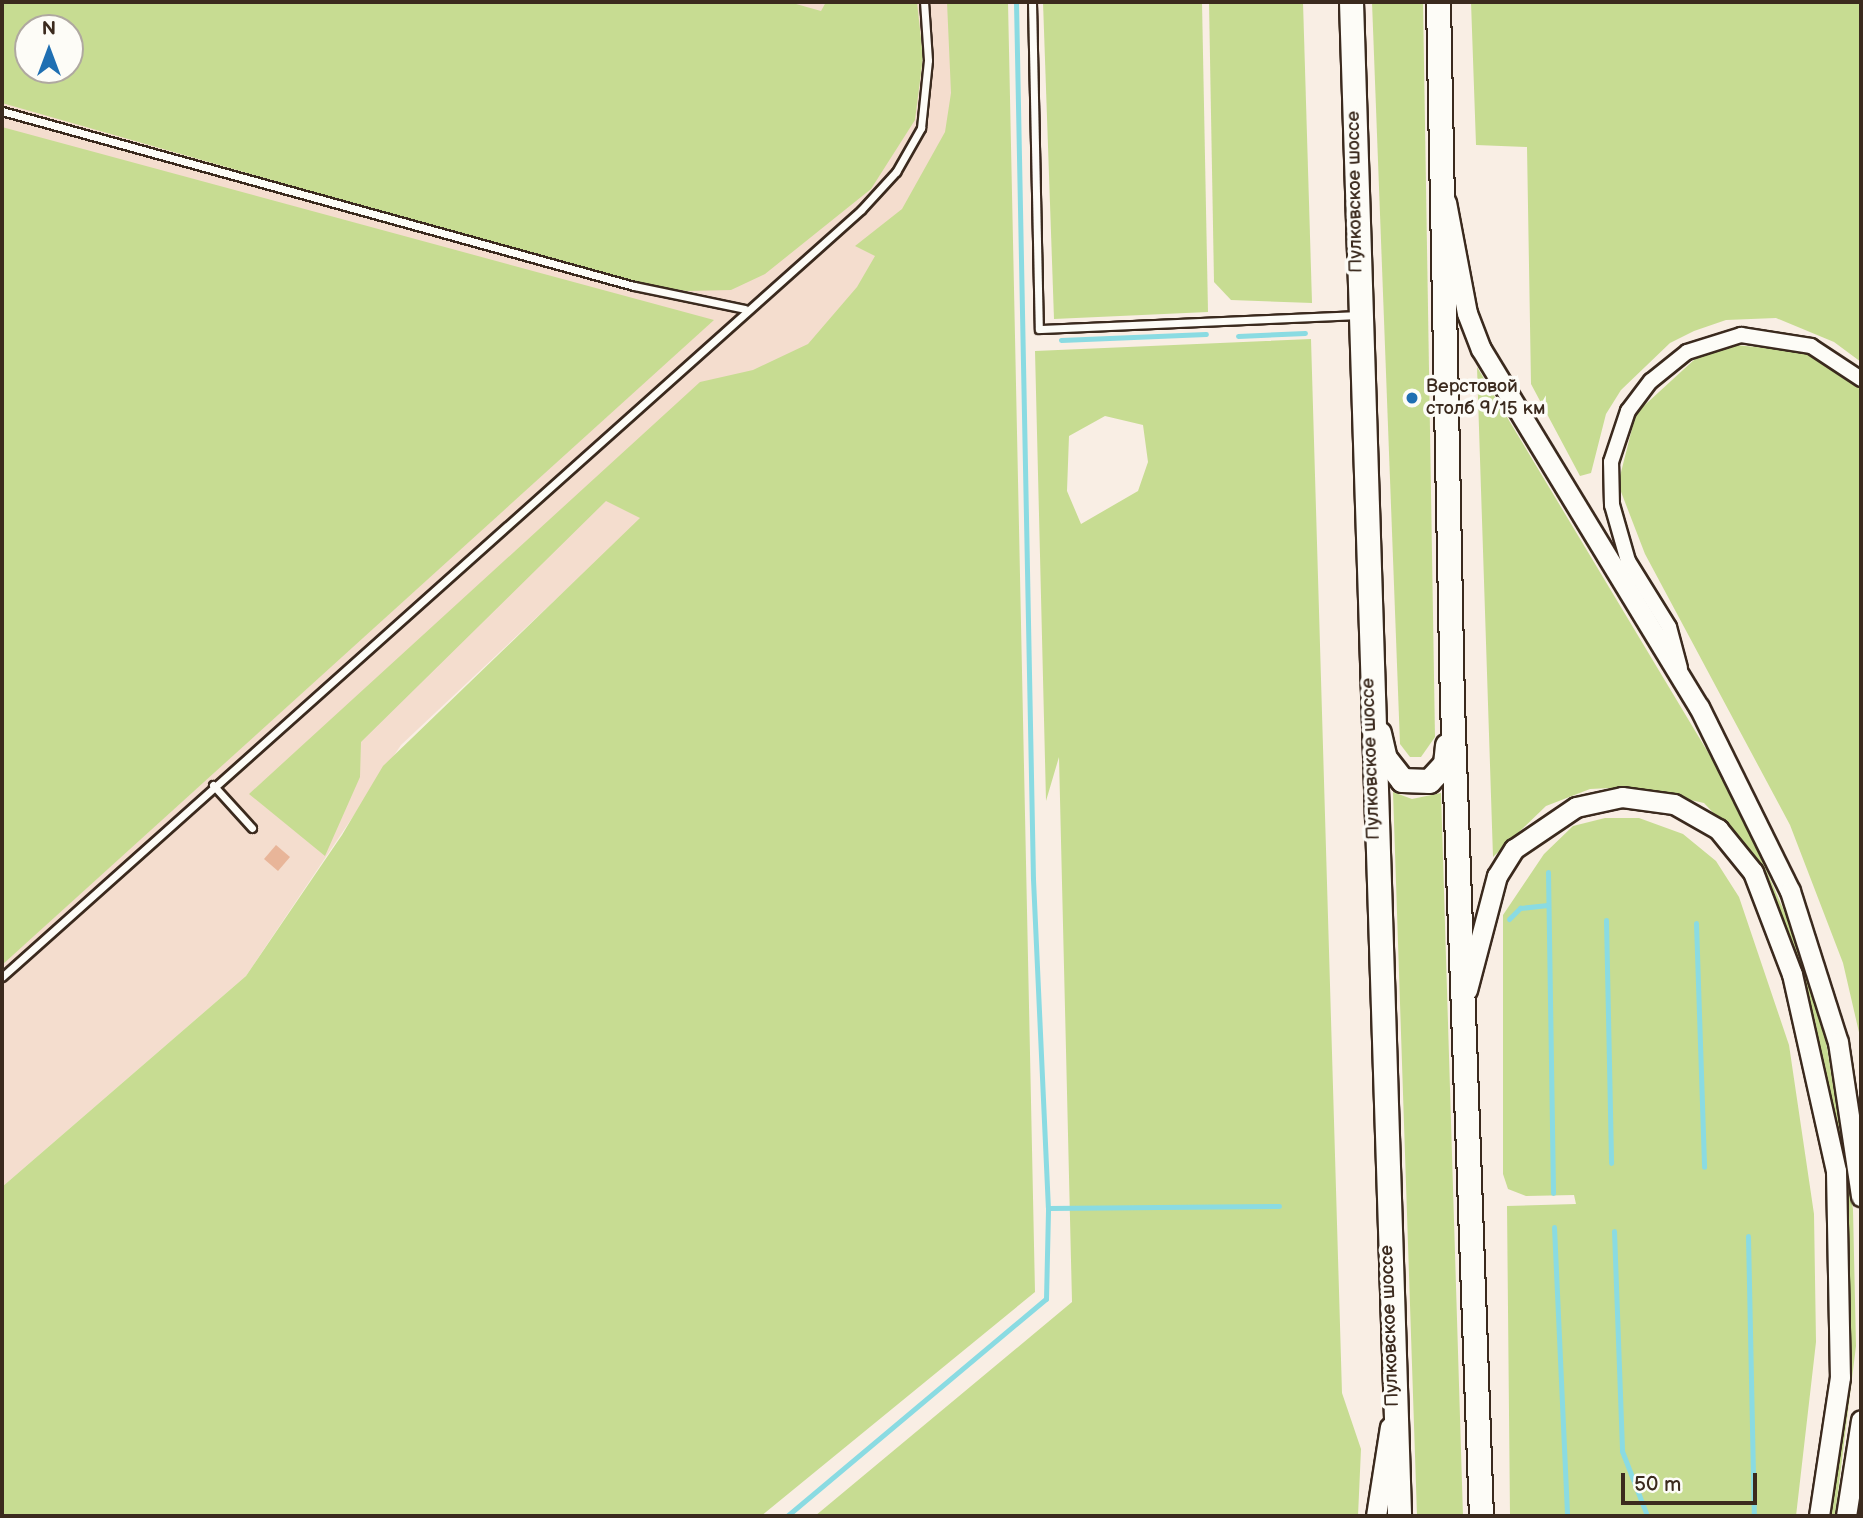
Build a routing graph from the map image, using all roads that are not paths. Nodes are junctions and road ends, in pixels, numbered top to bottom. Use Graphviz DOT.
graph roads {
  1 [pos="924,2"];
  2 [pos="1032,2"];
  3 [pos="1351,2"];
  4 [pos="1437,2"];
  5 [pos="2,111"];
  6 [pos="1442,189"];
  7 [pos="745,309"];
  8 [pos="1357,315"];
  9 [pos="1861,379"];
  10 [pos="1684,683"];
  11 [pos="1368,693"];
  12 [pos="1452,704"];
  13 [pos="213,785"];
  14 [pos="252,828"];
  15 [pos="2,977"];
  16 [pos="1463,1007"];
  17 [pos="1861,1196"];
  18 [pos="1393,1406"];
  19 [pos="1861,1420"];
  20 [pos="1376,1516"];
  21 [pos="1399,1516"];
  22 [pos="1481,1516"];
  23 [pos="1819,1516"];
  24 [pos="1846,1516"];
  1 -- 7 [label="lane"];
  2 -- 8 [label="lane"];
  3 -- 8 [label="highway, Пулковское шоссе"];
  4 -- 6 [label="highway"];
  5 -- 7 [label="lane"];
  6 -- 10 [label="main road"];
  6 -- 12 [label="highway"];
  7 -- 13 [label="lane"];
  8 -- 11 [label="highway, Пулковское шоссе"];
  9 -- 10 [label="street"];
  10 -- 17 [label="main road"];
  11 -- 12 [label="highway"];
  11 -- 18 [label="highway, Пулковское шоссе"];
  12 -- 16 [label="highway"];
  13 -- 14 [label="lane"];
  13 -- 15 [label="lane"];
  16 -- 22 [label="highway"];
  16 -- 23 [label="main road"];
  18 -- 20 [label="main road"];
  18 -- 21 [label="highway, Пулковское шоссе"];
  19 -- 24 [label="main road"];
}
